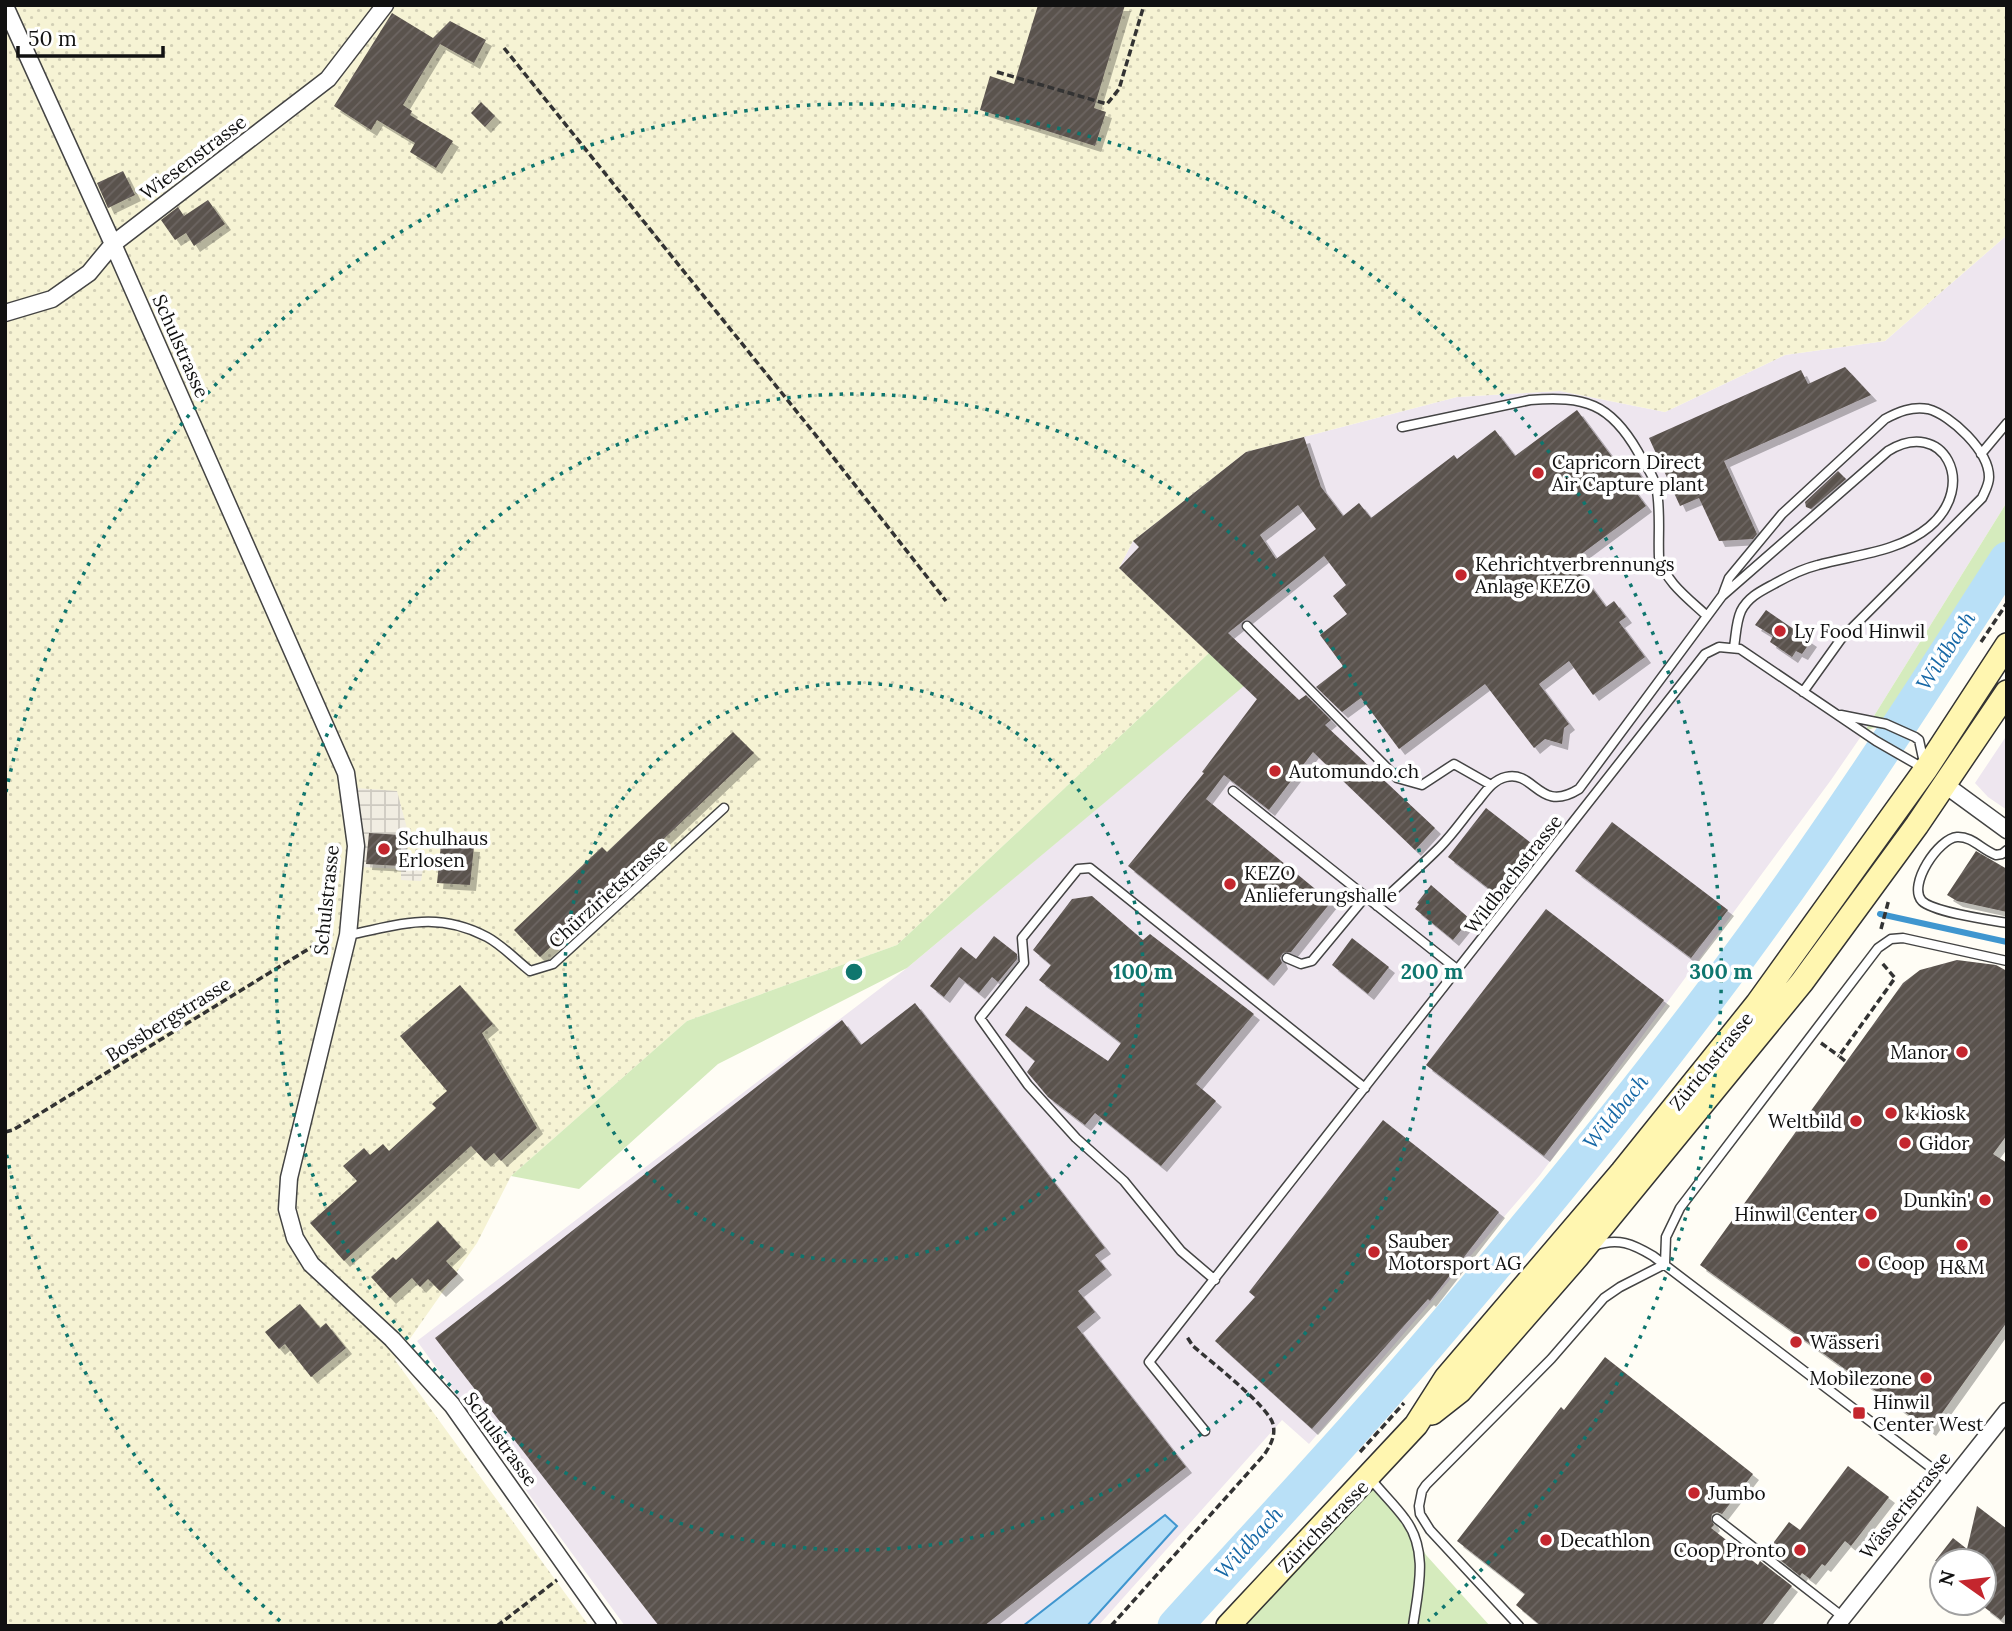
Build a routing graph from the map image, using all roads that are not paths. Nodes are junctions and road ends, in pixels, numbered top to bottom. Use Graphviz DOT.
graph roads {
  1 [pos="385,5"];
  2 [pos="5,6"];
  3 [pos="113,244"];
  4 [pos="5,313"];
  5 [pos="2007,423"];
  6 [pos="1402,427"];
  7 [pos="1981,454"];
  8 [pos="1722,596"];
  9 [pos="1707,617"];
  10 [pos="1247,626"];
  11 [pos="2007,645"];
  12 [pos="1734,647"];
  13 [pos="1803,692"];
  14 [pos="2007,692"];
  15 [pos="1836,714"];
  16 [pos="1926,769"];
  17 [pos="1944,784"];
  18 [pos="1491,785"];
  19 [pos="1233,791"];
  20 [pos="724,808"];
  21 [pos="2007,830"];
  22 [pos="2007,850"];
  23 [pos="1366,897"];
  24 [pos="1377,906"];
  25 [pos="2007,923"];
  26 [pos="348,935"];
  27 [pos="1287,958"];
  28 [pos="2007,961"];
  29 [pos="1458,970"];
  30 [pos="1365,1088"];
  31 [pos="1577,1257"];
  32 [pos="1665,1264"];
  33 [pos="1215,1280"];
  34 [pos="2007,1411"];
  35 [pos="1416,1425"];
  36 [pos="1205,1431"];
  37 [pos="1369,1478"];
  38 [pos="1950,1482"];
  39 [pos="1717,1520"];
  40 [pos="1839,1621"];
  41 [pos="608,1626"];
  42 [pos="1228,1626"];
  43 [pos="1413,1626"];
  44 [pos="1519,1626"];
  1 -- 3 [label="street, Wiesenstrasse"];
  2 -- 3 [label="street, Schulstrasse"];
  3 -- 4 [label="street, Wiesenstrasse"];
  3 -- 26 [label="street, Schulstrasse"];
  5 -- 7 [label="lane"];
  6 -- 9 [label="lane"];
  7 -- 8 [label="lane"];
  7 -- 13 [label="lane"];
  8 -- 9 [label="lane"];
  8 -- 12 [label="lane"];
  9 -- 18 [label="lane"];
  10 -- 18 [label="lane"];
  11 -- 16 [label="main road, Zürichstrasse"];
  12 -- 13 [label="lane"];
  12 -- 29 [label="lane, Wildbachstrasse"];
  13 -- 15 [label="lane"];
  14 -- 17 [label="main road, Zürichstrasse"];
  15 -- 16 [label="lane"];
  15 -- 16 [label="lane"];
  16 -- 17 [label="main road"];
  16 -- 35 [label="main road, Zürichstrasse"];
  17 -- 21 [label="street"];
  17 -- 31 [label="main road, Zürichstrasse"];
  18 -- 24 [label="lane"];
  19 -- 23 [label="lane"];
  20 -- 26 [label="lane, Chürzirietstrasse"];
  22 -- 25 [label="lane"];
  23 -- 24 [label="lane"];
  23 -- 27 [label="lane"];
  24 -- 29 [label="lane"];
  26 -- 41 [label="street, Schulstrasse"];
  28 -- 32 [label="lane"];
  29 -- 30 [label="lane, Wildbachstrasse"];
  30 -- 33 [label="lane, Wildbachstrasse"];
  30 -- 33 [label="lane"];
  31 -- 32 [label="lane"];
  31 -- 35 [label="main road, Zürichstrasse"];
  32 -- 38 [label="lane"];
  32 -- 44 [label="lane"];
  33 -- 36 [label="lane, Wildbachstrasse"];
  34 -- 38 [label="street, Wässeristrasse"];
  35 -- 37 [label="main road, Zürichstrasse"];
  37 -- 42 [label="main road, Zürichstrasse"];
  37 -- 43 [label="lane"];
  38 -- 40 [label="street, Wässeristrasse"];
  39 -- 40 [label="lane"];
}
